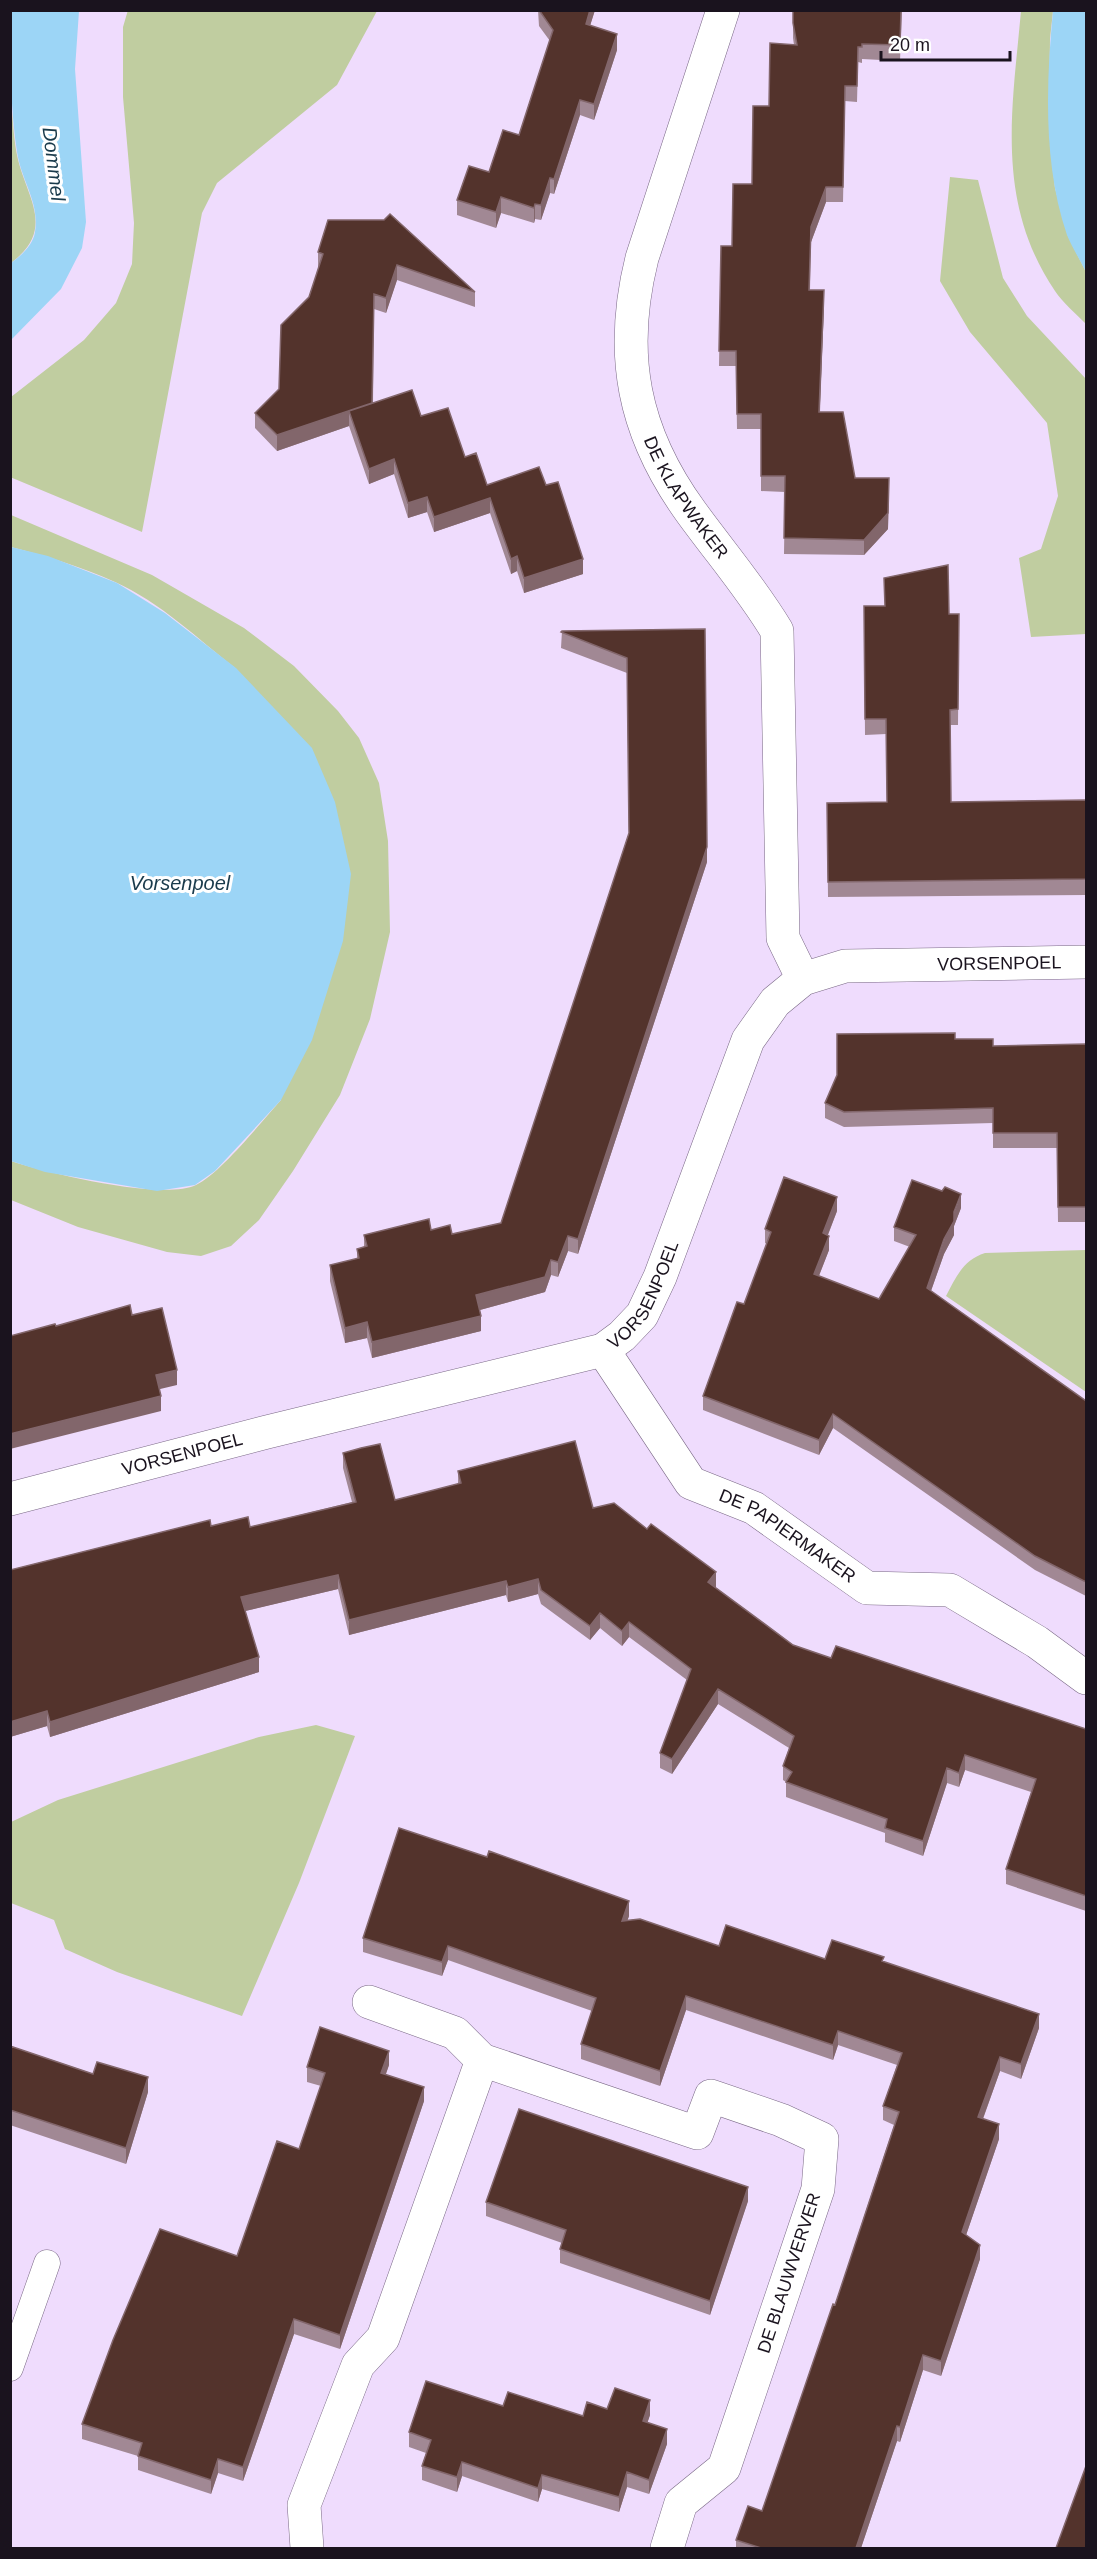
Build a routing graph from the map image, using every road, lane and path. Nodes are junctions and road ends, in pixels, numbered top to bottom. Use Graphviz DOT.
graph roads {
  1 [pos="723,10"];
  2 [pos="1086,962"];
  3 [pos="803,979"];
  4 [pos="603,1350"];
  5 [pos="10,1498"];
  6 [pos="1086,1678"];
  7 [pos="369,2002"];
  8 [pos="482,2060"];
  9 [pos="47,2264"];
  10 [pos="10,2368"];
  11 [pos="307,2548"];
  12 [pos="667,2548"];
  1 -- 3 [label="street, DE KLAPWAKER"];
  2 -- 3 [label="street, VORSENPOEL"];
  3 -- 4 [label="street, VORSENPOEL"];
  4 -- 5 [label="street, VORSENPOEL"];
  4 -- 6 [label="street, DE PAPIERMAKER"];
  7 -- 8 [label="street, DE BLAUWVERVER"];
  8 -- 11 [label="street"];
  8 -- 12 [label="street, DE BLAUWVERVER"];
  9 -- 10 [label="lane"];
}
